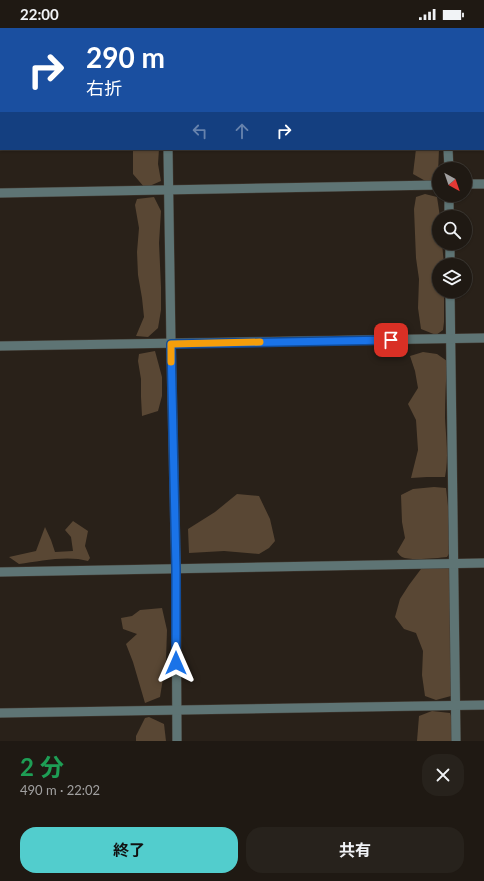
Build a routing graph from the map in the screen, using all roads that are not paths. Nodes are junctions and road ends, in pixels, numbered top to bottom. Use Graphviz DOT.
graph roads {
  1 [pos="168,150"];
  2 [pos="448,150"];
  3 [pos="448,162"];
  4 [pos="472,184"];
  5 [pos="484,184"];
  6 [pos="432,185"];
  7 [pos="169,189"];
  8 [pos="0,193"];
  9 [pos="450,298"];
  10 [pos="484,338"];
  11 [pos="451,339"];
  12 [pos="171,344"];
  13 [pos="0,346"];
  14 [pos="484,563"];
  15 [pos="454,564"];
  16 [pos="176,569"];
  17 [pos="0,572"];
  18 [pos="456,705"];
  19 [pos="484,705"];
  20 [pos="176,710"];
  21 [pos="0,713"];
  22 [pos="177,741"];
  23 [pos="456,741"];
  1 -- 7 [label="street"];
  2 -- 3 [label="street"];
  4 -- 5 [label="street"];
  6 -- 7 [label="street"];
  7 -- 8 [label="street"];
  7 -- 12 [label="street"];
  9 -- 11 [label="street"];
  10 -- 11 [label="street"];
  11 -- 12 [label="street"];
  11 -- 15 [label="street"];
  12 -- 13 [label="street"];
  12 -- 16 [label="street"];
  14 -- 15 [label="street"];
  15 -- 16 [label="street"];
  15 -- 18 [label="street"];
  16 -- 17 [label="street"];
  16 -- 20 [label="street"];
  18 -- 19 [label="street"];
  18 -- 20 [label="street"];
  18 -- 23 [label="street"];
  20 -- 21 [label="street"];
  20 -- 22 [label="street"];
}
